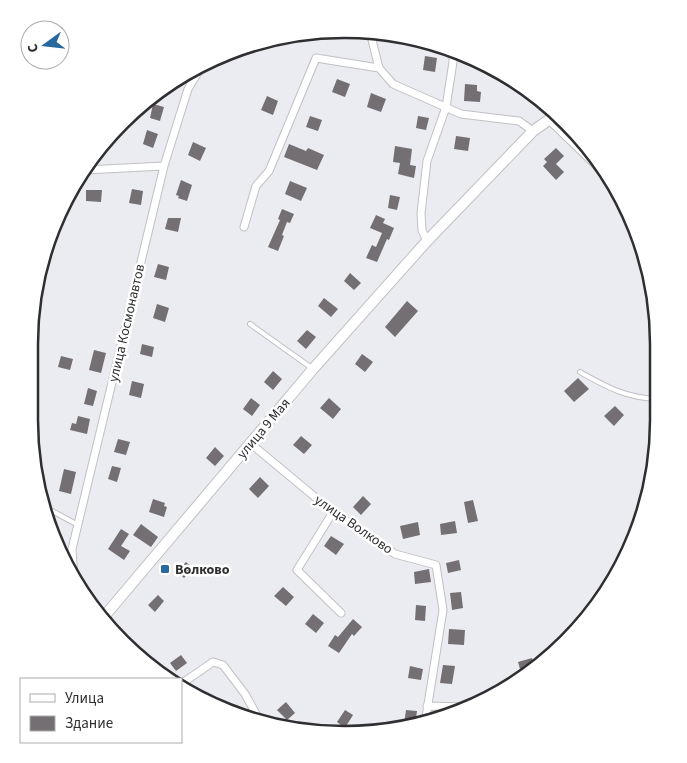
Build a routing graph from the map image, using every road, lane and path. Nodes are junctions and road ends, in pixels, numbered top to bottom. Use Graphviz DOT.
graph roads {
  1 [pos="372,39"];
  2 [pos="453,58"];
  3 [pos="379,68"];
  4 [pos="196,75"];
  5 [pos="446,107"];
  6 [pos="551,119"];
  7 [pos="534,131"];
  8 [pos="580,150"];
  9 [pos="164,166"];
  10 [pos="91,170"];
  11 [pos="244,227"];
  12 [pos="427,241"];
  13 [pos="250,324"];
  14 [pos="313,369"];
  15 [pos="580,372"];
  16 [pos="650,399"];
  17 [pos="250,444"];
  18 [pos="52,511"];
  19 [pos="334,512"];
  20 [pos="78,525"];
  21 [pos="73,562"];
  22 [pos="106,613"];
  23 [pos="341,613"];
  24 [pos="185,682"];
  25 [pos="427,706"];
  26 [pos="449,707"];
  27 [pos="255,712"];
  28 [pos="426,714"];
  1 -- 3 [label="street"];
  2 -- 5 [label="street"];
  3 -- 5 [label="street"];
  3 -- 11 [label="street"];
  4 -- 9 [label="street, улица Космонавтов"];
  5 -- 7 [label="street"];
  5 -- 12 [label="street"];
  6 -- 7 [label="main road, улица 9 Мая"];
  6 -- 8 [label="lane"];
  7 -- 12 [label="main road, улица 9 Мая"];
  9 -- 10 [label="street"];
  9 -- 20 [label="street, улица Космонавтов"];
  12 -- 14 [label="main road, улица 9 Мая"];
  13 -- 14 [label="lane"];
  14 -- 17 [label="main road, улица 9 Мая"];
  15 -- 16 [label="lane"];
  17 -- 19 [label="street, улица Волково"];
  17 -- 22 [label="main road, улица 9 Мая"];
  18 -- 20 [label="lane"];
  19 -- 23 [label="street"];
  19 -- 25 [label="street, улица Волково"];
  20 -- 21 [label="street, улица Космонавтов"];
  24 -- 27 [label="street"];
  25 -- 26 [label="street"];
  25 -- 28 [label="street, улица Волково"];
}
